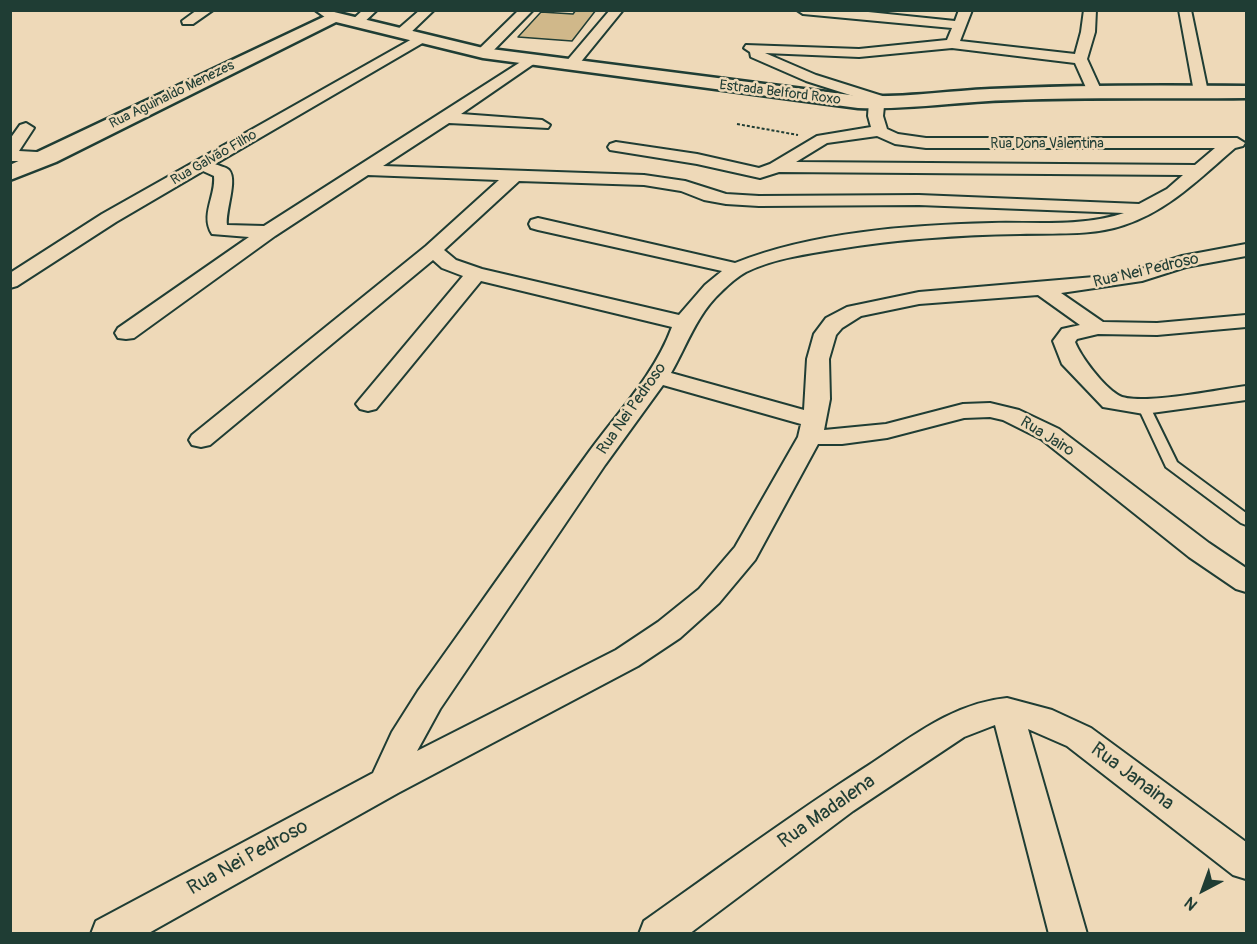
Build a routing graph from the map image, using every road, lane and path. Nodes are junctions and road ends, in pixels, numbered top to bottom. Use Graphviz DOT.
graph roads {
  1 [pos="207,10"];
  2 [pos="428,10"];
  3 [pos="527,10"];
  4 [pos="617,10"];
  5 [pos="803,10"];
  6 [pos="966,10"];
  7 [pos="1090,10"];
  8 [pos="1185,10"];
  9 [pos="327,14"];
  10 [pos="364,16"];
  11 [pos="188,21"];
  12 [pos="961,26"];
  13 [pos="402,33"];
  14 [pos="421,38"];
  15 [pos="952,44"];
  16 [pos="483,53"];
  17 [pos="1080,59"];
  18 [pos="530,60"];
  19 [pos="570,66"];
  20 [pos="1095,92"];
  21 [pos="1201,92"];
  22 [pos="1246,92"];
  23 [pos="883,103"];
  24 [pos="446,118"];
  25 [pos="737,124"];
  26 [pos="542,125"];
  27 [pos="26,128"];
  28 [pos="879,131"];
  29 [pos="823,140"];
  30 [pos="1239,143"];
  31 [pos="616,147"];
  32 [pos="10,154"];
  33 [pos="48,157"];
  34 [pos="203,165"];
  35 [pos="365,170"];
  36 [pos="768,170"];
  37 [pos="1201,170"];
  38 [pos="10,173"];
  39 [pos="514,176"];
  40 [pos="710,196"];
  41 [pos="1144,208"];
  42 [pos="538,224"];
  43 [pos="219,230"];
  44 [pos="268,232"];
  45 [pos="433,250"];
  46 [pos="1246,250"];
  47 [pos="219,267"];
  48 [pos="737,269"];
  49 [pos="476,274"];
  50 [pos="10,282"];
  51 [pos="1042,290"];
  52 [pos="1246,321"];
  53 [pos="684,323"];
  54 [pos="1098,328"];
  55 [pos="126,333"];
  56 [pos="658,376"];
  57 [pos="1246,393"];
  58 [pos="368,404"];
  59 [pos="1144,407"];
  60 [pos="812,428"];
  61 [pos="201,440"];
  62 [pos="1246,520"];
  63 [pos="1246,582"];
  64 [pos="1007,711"];
  65 [pos="386,783"];
  66 [pos="1246,863"];
  67 [pos="110,933"];
  68 [pos="658,933"];
  69 [pos="1068,933"];
  1 -- 11 [label="street"];
  2 -- 13 [label="street"];
  3 -- 16 [label="street"];
  4 -- 19 [label="street"];
  5 -- 12 [label="street"];
  6 -- 12 [label="street"];
  7 -- 17 [label="street"];
  8 -- 21 [label="street"];
  9 -- 10 [label="street, Estrada Belford Roxo"];
  9 -- 33 [label="street, Rua Aguinaldo Menezes"];
  10 -- 13 [label="street, Estrada Belford Roxo"];
  12 -- 15 [label="street"];
  13 -- 14 [label="street, Estrada Belford Roxo"];
  14 -- 16 [label="street, Estrada Belford Roxo"];
  14 -- 34 [label="street, Rua Galvão Filho"];
  15 -- 17 [label="street"];
  15 -- 23 [label="street"];
  16 -- 18 [label="street, Estrada Belford Roxo"];
  17 -- 20 [label="street"];
  18 -- 19 [label="street, Estrada Belford Roxo"];
  18 -- 24 [label="street"];
  19 -- 23 [label="street, Estrada Belford Roxo"];
  20 -- 21 [label="street, Estrada Belford Roxo"];
  20 -- 23 [label="street, Estrada Belford Roxo"];
  21 -- 22 [label="street, Estrada Belford Roxo"];
  23 -- 28 [label="street"];
  24 -- 26 [label="street"];
  24 -- 35 [label="street"];
  25 -- 29 [label="path"];
  27 -- 32 [label="street"];
  28 -- 29 [label="street"];
  28 -- 30 [label="street, Rua Dona Valentina"];
  29 -- 36 [label="street"];
  30 -- 37 [label="street, Rua Nei Pedroso"];
  31 -- 36 [label="street"];
  32 -- 33 [label="street"];
  33 -- 38 [label="street, Rua Aguinaldo Menezes"];
  34 -- 43 [label="street"];
  34 -- 50 [label="street, Rua Galvão Filho"];
  35 -- 39 [label="street"];
  35 -- 44 [label="street"];
  36 -- 37 [label="street"];
  36 -- 40 [label="street"];
  37 -- 41 [label="street, Rua Nei Pedroso"];
  39 -- 40 [label="street"];
  39 -- 45 [label="street"];
  40 -- 41 [label="street"];
  41 -- 48 [label="street, Rua Nei Pedroso"];
  42 -- 48 [label="street"];
  43 -- 44 [label="street"];
  43 -- 47 [label="street"];
  44 -- 47 [label="street"];
  45 -- 49 [label="street"];
  45 -- 61 [label="street"];
  46 -- 51 [label="street, Rua Nei Pedroso"];
  47 -- 55 [label="street"];
  48 -- 53 [label="street, Rua Nei Pedroso"];
  49 -- 53 [label="street"];
  49 -- 58 [label="street"];
  51 -- 54 [label="street"];
  51 -- 60 [label="street, Rua Nei Pedroso"];
  52 -- 54 [label="street"];
  53 -- 56 [label="street, Rua Nei Pedroso"];
  54 -- 59 [label="street"];
  56 -- 60 [label="street, Rua Jairo"];
  56 -- 65 [label="street, Rua Nei Pedroso"];
  57 -- 59 [label="street"];
  59 -- 62 [label="lane"];
  60 -- 63 [label="street, Rua Jairo"];
  60 -- 65 [label="street, Rua Nei Pedroso"];
  64 -- 66 [label="street, Rua Janaina"];
  64 -- 68 [label="street, Rua Madalena"];
  64 -- 69 [label="street"];
  65 -- 67 [label="street, Rua Nei Pedroso"];
}
